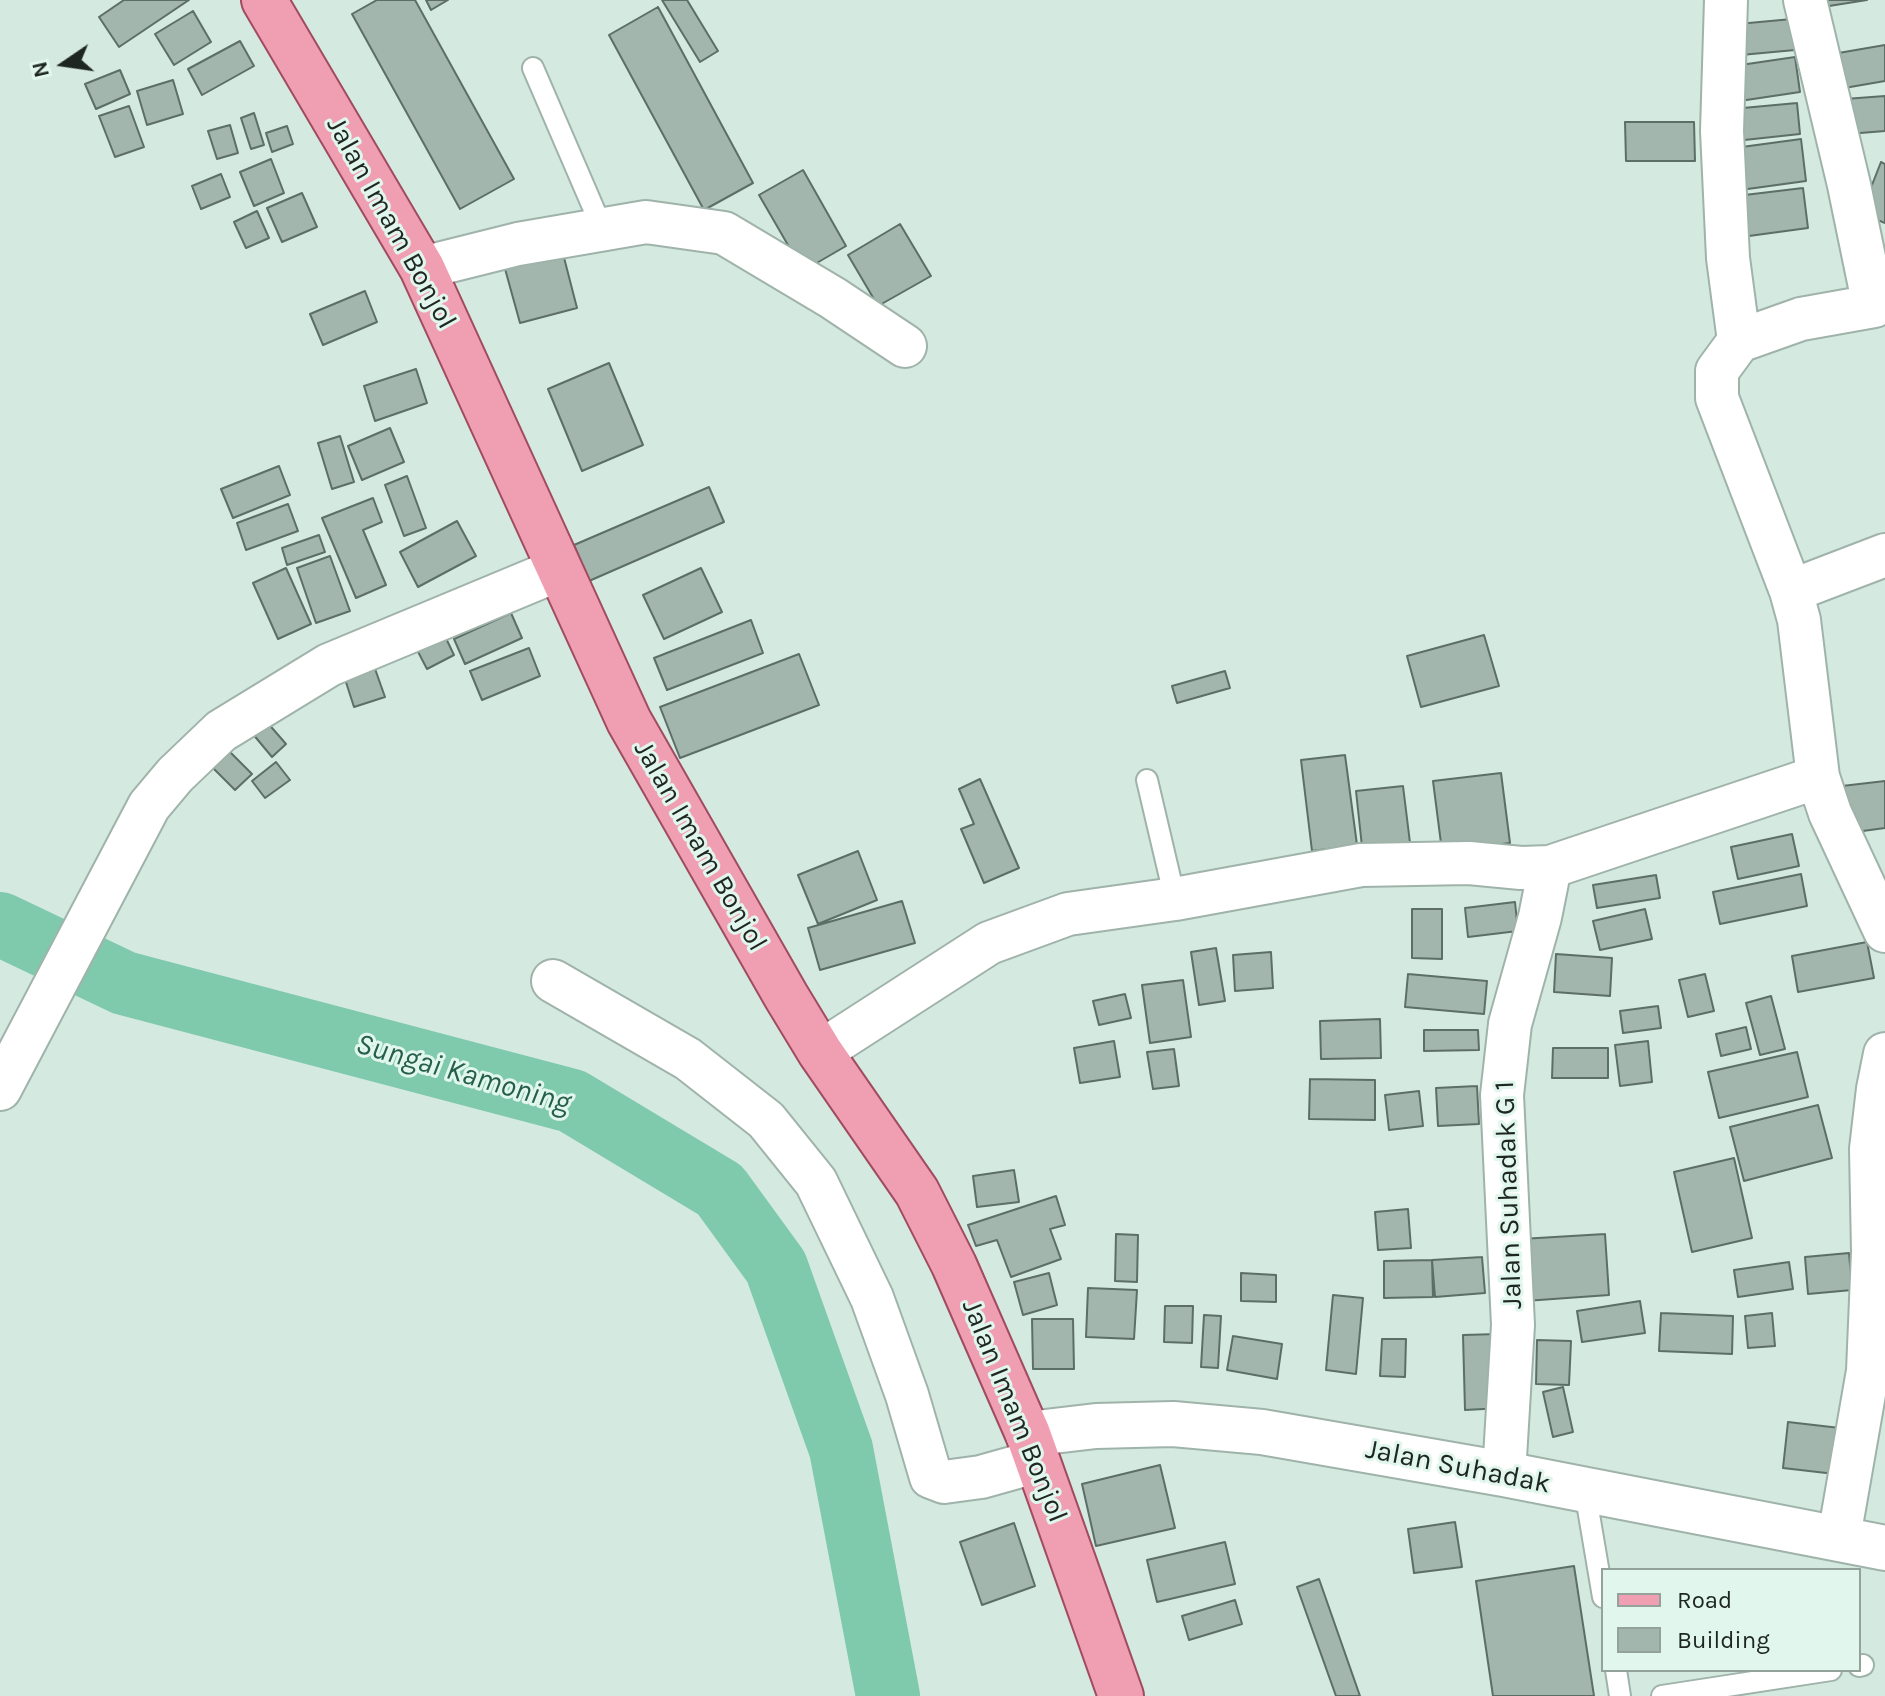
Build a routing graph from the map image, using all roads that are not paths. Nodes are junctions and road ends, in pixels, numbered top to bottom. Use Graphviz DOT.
graph roads {
  1 [pos="264,0"];
  2 [pos="1726,0"];
  3 [pos="1805,0"];
  4 [pos="533,68"];
  5 [pos="602,228"];
  6 [pos="422,268"];
  7 [pos="1879,302"];
  8 [pos="1739,341"];
  9 [pos="905,346"];
  10 [pos="1885,555"];
  11 [pos="560,569"];
  12 [pos="1791,591"];
  13 [pos="1818,777"];
  14 [pos="1147,780"];
  15 [pos="1550,867"];
  16 [pos="1175,899"];
  17 [pos="1885,931"];
  18 [pos="553,981"];
  19 [pos="820,1052"];
  20 [pos="1885,1054"];
  21 [pos="0,1089"];
  22 [pos="1033,1448"];
  23 [pos="1504,1474"];
  24 [pos="1585,1491"];
  25 [pos="1839,1537"];
  26 [pos="1885,1548"];
  27 [pos="1601,1585"];
  28 [pos="1616,1672"];
  29 [pos="1818,1672"];
  30 [pos="1121,1696"];
  31 [pos="1620,1696"];
  32 [pos="1662,1696"];
  1 -- 6 [label="main road, Jalan Imam Bonjol"];
  2 -- 8 [label="street"];
  3 -- 7 [label="street"];
  4 -- 5 [label="lane"];
  5 -- 6 [label="street"];
  5 -- 9 [label="street"];
  6 -- 11 [label="main road, Jalan Imam Bonjol"];
  7 -- 8 [label="street"];
  8 -- 12 [label="street"];
  10 -- 12 [label="street"];
  11 -- 19 [label="main road, Jalan Imam Bonjol"];
  11 -- 21 [label="street"];
  12 -- 13 [label="street"];
  13 -- 15 [label="street"];
  13 -- 17 [label="street"];
  14 -- 16 [label="lane"];
  15 -- 16 [label="street"];
  15 -- 23 [label="street, Jalan Suhadak G 1"];
  16 -- 19 [label="street"];
  18 -- 22 [label="street"];
  19 -- 22 [label="main road, Jalan Imam Bonjol"];
  20 -- 25 [label="street"];
  22 -- 23 [label="street, Jalan Suhadak"];
  22 -- 30 [label="main road, Jalan Imam Bonjol"];
  23 -- 24 [label="street, Jalan Suhadak"];
  24 -- 25 [label="street, Jalan Suhadak"];
  24 -- 27 [label="lane"];
  25 -- 26 [label="street, Jalan Suhadak"];
  28 -- 31 [label="lane"];
  29 -- 32 [label="lane"];
}
